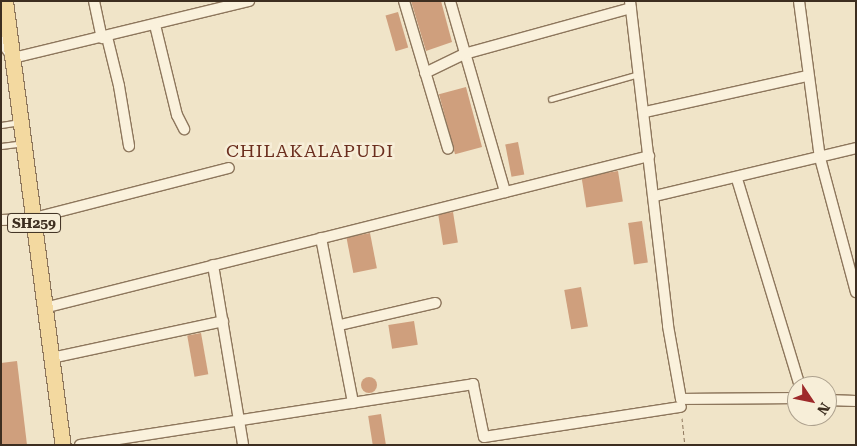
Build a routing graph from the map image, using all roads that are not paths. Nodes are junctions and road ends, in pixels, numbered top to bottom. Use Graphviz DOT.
graph roads {
  1 [pos="5,1"];
  2 [pos="94,1"];
  3 [pos="249,1"];
  4 [pos="404,1"];
  5 [pos="450,1"];
  6 [pos="799,1"];
  7 [pos="631,4"];
  8 [pos="155,25"];
  9 [pos="2,37"];
  10 [pos="105,38"];
  11 [pos="464,54"];
  12 [pos="13,58"];
  13 [pos="425,73"];
  14 [pos="639,74"];
  15 [pos="807,76"];
  16 [pos="551,99"];
  17 [pos="644,112"];
  18 [pos="8,124"];
  19 [pos="184,128"];
  20 [pos="17,144"];
  21 [pos="1,146"];
  22 [pos="129,146"];
  23 [pos="856,148"];
  24 [pos="448,149"];
  25 [pos="649,156"];
  26 [pos="820,158"];
  27 [pos="230,168"];
  28 [pos="738,179"];
  29 [pos="505,192"];
  30 [pos="655,196"];
  31 [pos="30,218"];
  32 [pos="1,220"];
  33 [pos="321,238"];
  34 [pos="213,265"];
  35 [pos="856,292"];
  36 [pos="435,304"];
  37 [pos="44,308"];
  38 [pos="223,320"];
  39 [pos="340,325"];
  40 [pos="51,358"];
  41 [pos="797,376"];
  42 [pos="787,398"];
  43 [pos="837,400"];
  44 [pos="856,401"];
  45 [pos="353,403"];
  46 [pos="681,407"];
  47 [pos="239,420"];
  48 [pos="142,440"];
  49 [pos="487,440"];
  50 [pos="55,445"];
  51 [pos="63,445"];
  52 [pos="80,445"];
  53 [pos="243,445"];
  1 -- 12 [label="main road, SH259"];
  2 -- 10 [label="street"];
  3 -- 8 [label="street"];
  4 -- 13 [label="street"];
  5 -- 11 [label="street"];
  6 -- 15 [label="street"];
  7 -- 11 [label="street"];
  7 -- 14 [label="street"];
  8 -- 10 [label="street"];
  8 -- 19 [label="street"];
  9 -- 12 [label="street"];
  9 -- 18 [label="main road, SH259"];
  10 -- 12 [label="street"];
  10 -- 22 [label="street"];
  11 -- 13 [label="street"];
  11 -- 29 [label="street"];
  12 -- 31 [label="main road, SH259"];
  13 -- 24 [label="street"];
  14 -- 16 [label="lane"];
  14 -- 17 [label="street"];
  15 -- 17 [label="street"];
  15 -- 26 [label="street"];
  17 -- 25 [label="street"];
  18 -- 20 [label="main road, SH259"];
  20 -- 21 [label="lane"];
  20 -- 31 [label="main road, SH259"];
  23 -- 26 [label="street"];
  25 -- 29 [label="street"];
  25 -- 30 [label="street"];
  26 -- 28 [label="street"];
  26 -- 35 [label="street"];
  27 -- 31 [label="street"];
  28 -- 30 [label="street"];
  28 -- 41 [label="street"];
  29 -- 33 [label="street"];
  30 -- 42 [label="street"];
  31 -- 32 [label="street"];
  31 -- 37 [label="main road, SH259"];
  31 -- 50 [label="main road, SH259"];
  33 -- 34 [label="street"];
  33 -- 39 [label="street"];
  34 -- 37 [label="street"];
  34 -- 38 [label="street"];
  36 -- 39 [label="street"];
  37 -- 40 [label="main road, SH259"];
  38 -- 40 [label="street"];
  38 -- 47 [label="street"];
  39 -- 45 [label="street"];
  40 -- 51 [label="main road, SH259"];
  43 -- 44 [label="street"];
  45 -- 47 [label="street"];
  45 -- 49 [label="street"];
  46 -- 49 [label="street"];
  47 -- 48 [label="street"];
  47 -- 53 [label="street"];
  48 -- 52 [label="street"];
}
